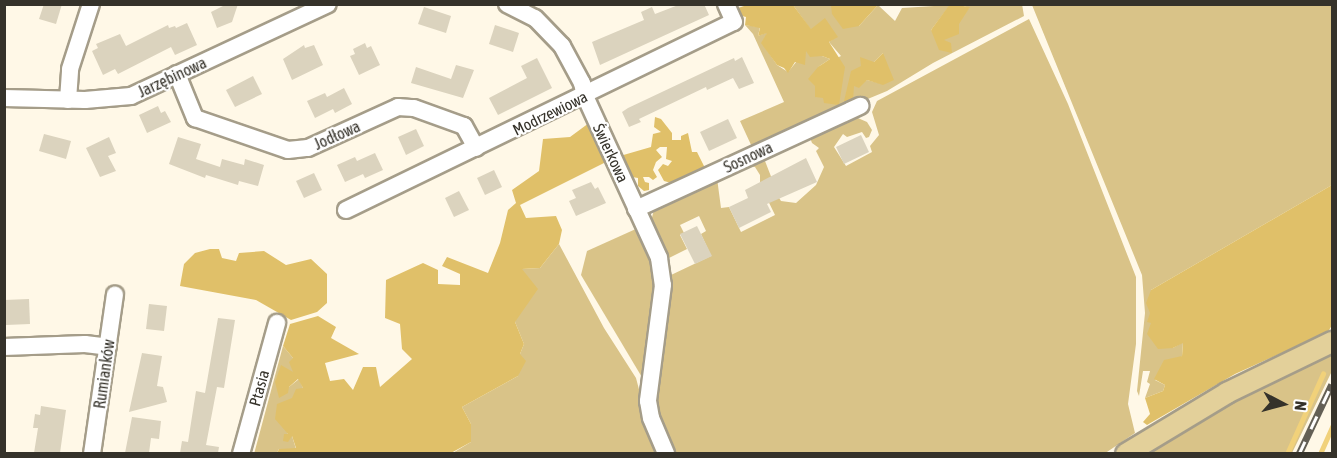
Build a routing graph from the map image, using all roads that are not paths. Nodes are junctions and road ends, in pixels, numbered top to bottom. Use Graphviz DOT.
graph roads {
  1 [pos="91,4"];
  2 [pos="328,4"];
  3 [pos="507,4"];
  4 [pos="726,4"];
  5 [pos="529,9"];
  6 [pos="177,74"];
  7 [pos="585,96"];
  8 [pos="4,98"];
  9 [pos="69,100"];
  10 [pos="860,106"];
  11 [pos="476,148"];
  12 [pos="636,209"];
  13 [pos="346,210"];
  14 [pos="115,295"];
  15 [pos="277,323"];
  16 [pos="1327,345"];
  17 [pos="4,347"];
  18 [pos="108,347"];
  19 [pos="92,453"];
  20 [pos="241,453"];
  21 [pos="666,453"];
  22 [pos="1126,453"];
  1 -- 9 [label="street"];
  2 -- 6 [label="street, Jarzębinowa"];
  3 -- 5 [label="street, Świerkowa"];
  4 -- 7 [label="street, Modrzewiowa"];
  5 -- 7 [label="street, Świerkowa"];
  6 -- 9 [label="street, Jarzębinowa"];
  6 -- 11 [label="street, Jodłowa"];
  7 -- 11 [label="street, Modrzewiowa"];
  7 -- 12 [label="street, Świerkowa"];
  8 -- 9 [label="street, Jarzębinowa"];
  10 -- 12 [label="street, Sosnowa"];
  11 -- 13 [label="street, Modrzewiowa"];
  12 -- 21 [label="street, Świerkowa"];
  14 -- 18 [label="street, Rumianków"];
  15 -- 20 [label="street, Ptasia"];
  16 -- 22 [label="main road"];
  17 -- 18 [label="street"];
  18 -- 19 [label="street, Rumianków"];
}
